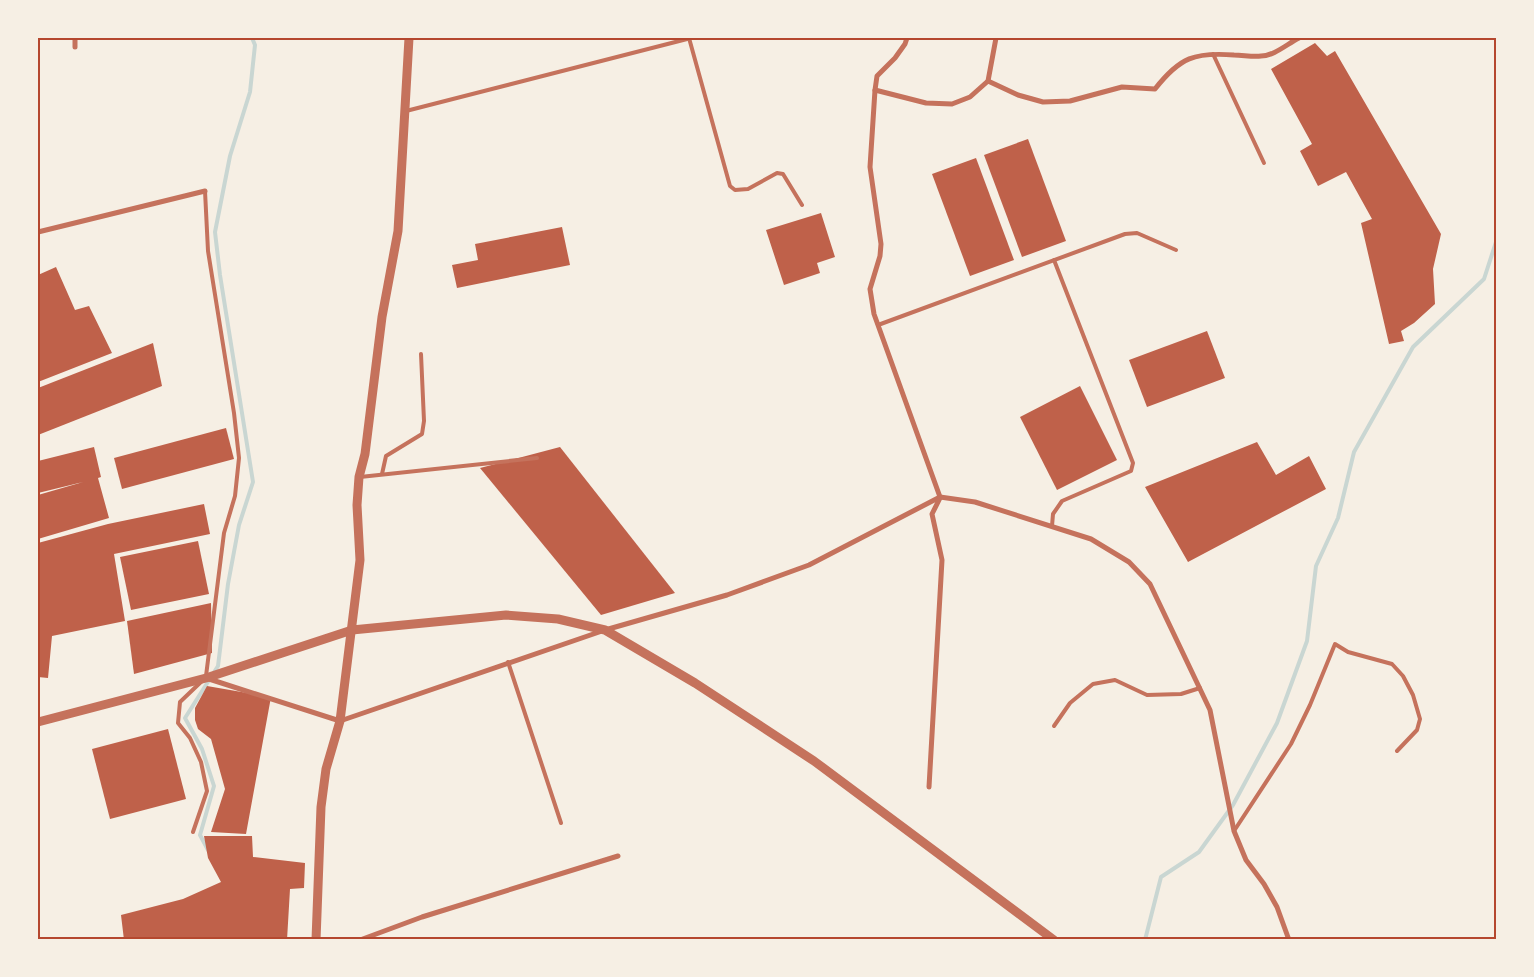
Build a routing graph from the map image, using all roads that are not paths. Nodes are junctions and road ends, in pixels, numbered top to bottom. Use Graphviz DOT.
graph roads {
  1 [pos="74,38"];
  2 [pos="409,38"];
  3 [pos="690,38"];
  4 [pos="908,38"];
  5 [pos="996,38"];
  6 [pos="1298,38"];
  7 [pos="75,47"];
  8 [pos="1213,54"];
  9 [pos="988,80"];
  10 [pos="874,90"];
  11 [pos="406,110"];
  12 [pos="1264,163"];
  13 [pos="205,191"];
  14 [pos="802,205"];
  15 [pos="38,232"];
  16 [pos="1176,250"];
  17 [pos="1054,260"];
  18 [pos="878,325"];
  19 [pos="422,354"];
  20 [pos="536,458"];
  21 [pos="382,474"];
  22 [pos="359,477"];
  23 [pos="940,497"];
  24 [pos="1052,526"];
  25 [pos="352,630"];
  26 [pos="605,630"];
  27 [pos="508,662"];
  28 [pos="206,678"];
  29 [pos="1200,688"];
  30 [pos="340,721"];
  31 [pos="38,722"];
  32 [pos="1054,726"];
  33 [pos="1397,751"];
  34 [pos="930,787"];
  35 [pos="561,823"];
  36 [pos="1234,831"];
  37 [pos="193,832"];
  38 [pos="618,856"];
  39 [pos="316,940"];
  40 [pos="360,940"];
  41 [pos="1054,940"];
  42 [pos="1289,940"];
  1 -- 7 [label="street"];
  2 -- 11 [label="street"];
  3 -- 11 [label="lane"];
  3 -- 14 [label="lane"];
  4 -- 10 [label="street"];
  5 -- 9 [label="street"];
  6 -- 8 [label="street"];
  8 -- 9 [label="street"];
  8 -- 12 [label="lane"];
  9 -- 10 [label="street"];
  10 -- 18 [label="street"];
  11 -- 22 [label="street"];
  13 -- 15 [label="street"];
  13 -- 28 [label="lane"];
  16 -- 17 [label="lane"];
  17 -- 18 [label="lane"];
  17 -- 24 [label="lane"];
  18 -- 23 [label="street"];
  19 -- 21 [label="lane"];
  20 -- 21 [label="lane"];
  21 -- 22 [label="lane"];
  22 -- 25 [label="street"];
  23 -- 24 [label="street"];
  23 -- 26 [label="street"];
  23 -- 34 [label="street"];
  24 -- 29 [label="street"];
  25 -- 26 [label="street"];
  25 -- 28 [label="street"];
  25 -- 30 [label="street"];
  26 -- 27 [label="street"];
  26 -- 41 [label="street"];
  27 -- 30 [label="street"];
  27 -- 35 [label="lane"];
  28 -- 30 [label="street"];
  28 -- 31 [label="street"];
  28 -- 37 [label="lane"];
  29 -- 32 [label="lane"];
  29 -- 36 [label="street"];
  30 -- 39 [label="street"];
  33 -- 36 [label="lane"];
  36 -- 42 [label="street"];
  38 -- 40 [label="street"];
}
